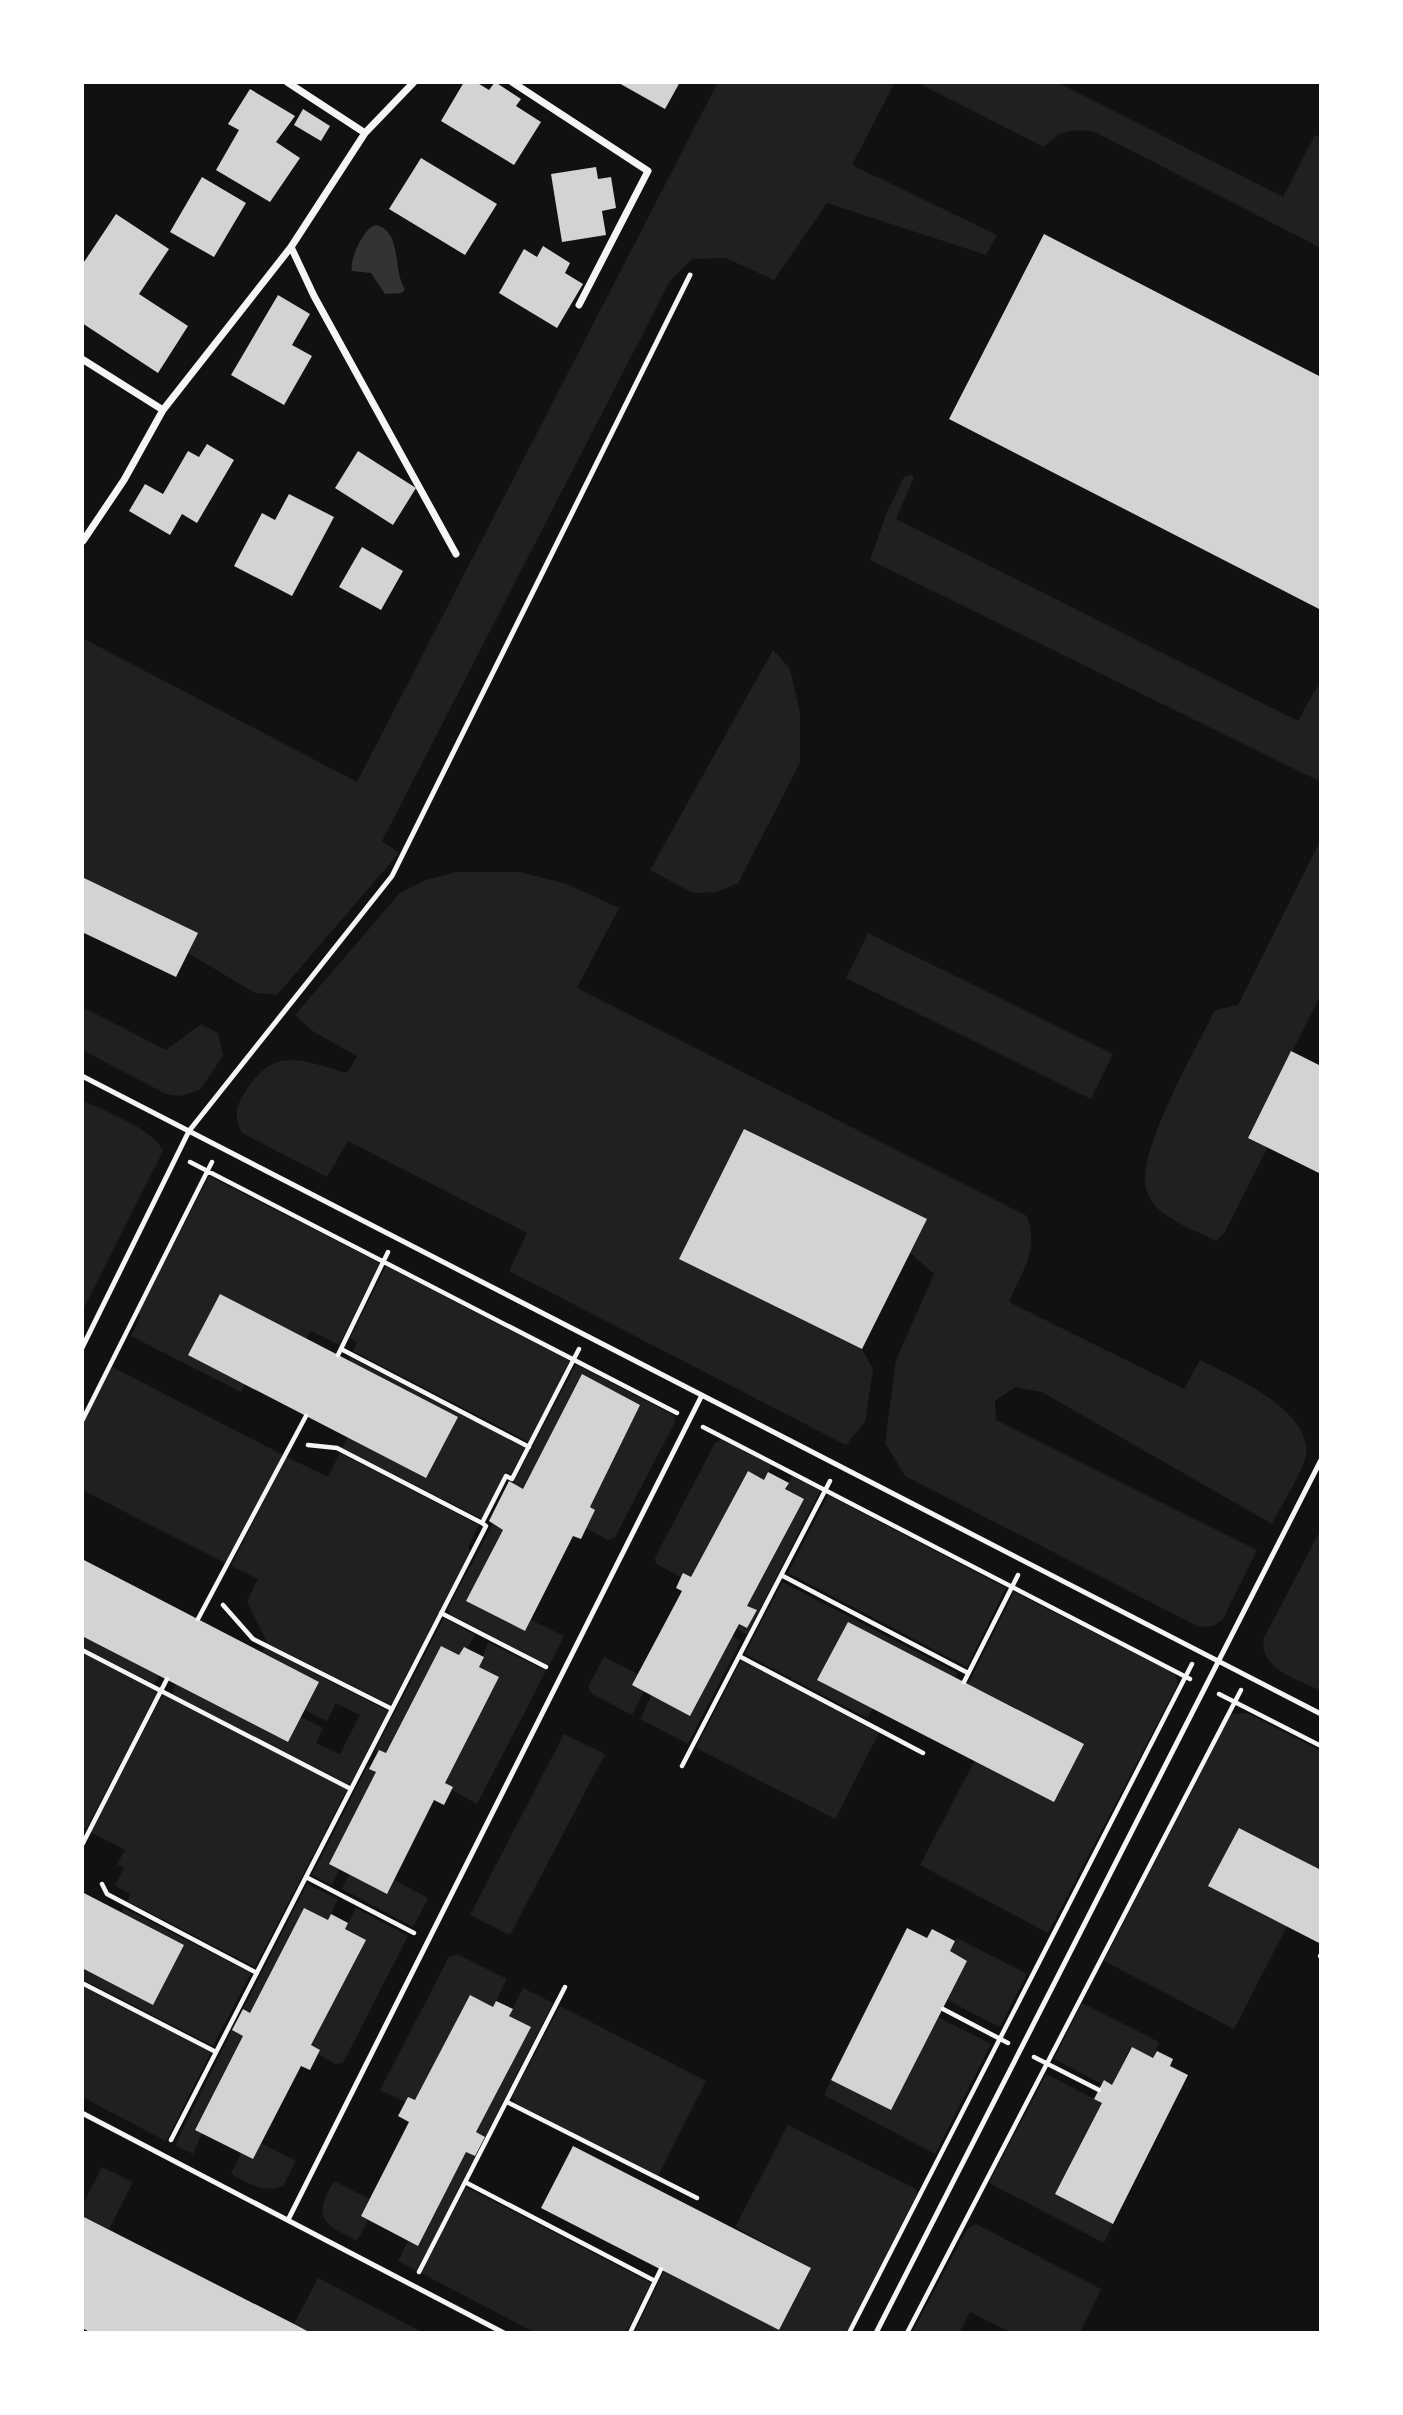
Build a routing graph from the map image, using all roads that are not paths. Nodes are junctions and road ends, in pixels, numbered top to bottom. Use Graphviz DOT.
graph roads {
  1 [pos="287,82"];
  2 [pos="414,82"];
  3 [pos="512,82"];
  4 [pos="365,133"];
  5 [pos="291,247"];
  6 [pos="690,275"];
  7 [pos="579,305"];
  8 [pos="82,359"];
  9 [pos="163,410"];
  10 [pos="83,541"];
  11 [pos="456,554"];
  12 [pos="82,1076"];
  13 [pos="189,1131"];
  14 [pos="82,1348"];
  15 [pos="702,1395"];
  16 [pos="1321,1460"];
  17 [pos="1217,1661"];
  18 [pos="1321,1714"];
  19 [pos="82,2113"];
  20 [pos="288,2220"];
  21 [pos="504,2333"];
  22 [pos="876,2333"];
  1 -- 4 [label="street"];
  2 -- 4 [label="street"];
  3 -- 7 [label="street"];
  4 -- 5 [label="street"];
  5 -- 9 [label="street"];
  5 -- 11 [label="street"];
  6 -- 13 [label="lane"];
  8 -- 9 [label="street"];
  9 -- 10 [label="street"];
  12 -- 13 [label="lane"];
  13 -- 14 [label="lane"];
  13 -- 15 [label="lane"];
  15 -- 17 [label="lane"];
  15 -- 20 [label="lane"];
  16 -- 17 [label="lane"];
  17 -- 18 [label="lane"];
  17 -- 22 [label="lane"];
  19 -- 20 [label="lane"];
  20 -- 21 [label="lane"];
}
